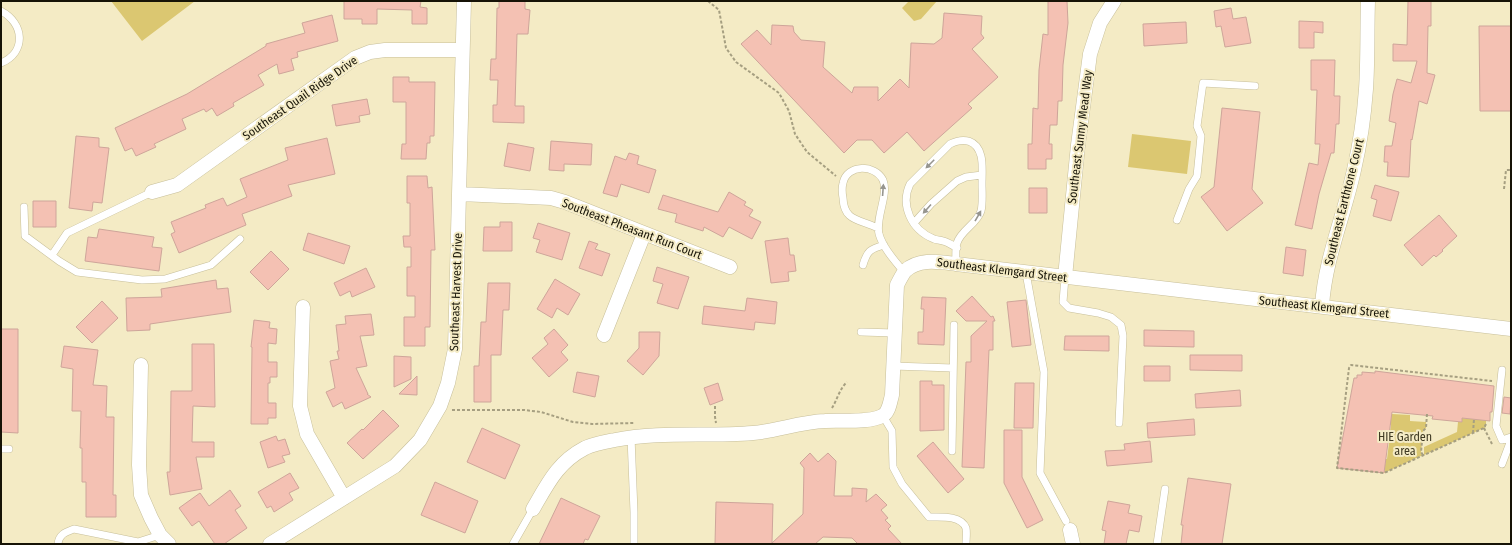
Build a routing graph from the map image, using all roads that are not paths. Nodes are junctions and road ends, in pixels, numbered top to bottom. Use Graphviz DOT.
graph roads {
  1 [pos="464,1"];
  2 [pos="1114,1"];
  3 [pos="1368,1"];
  4 [pos="1,11"];
  5 [pos="462,50"];
  6 [pos="1,63"];
  7 [pos="1255,86"];
  8 [pos="982,176"];
  9 [pos="152,192"];
  10 [pos="460,194"];
  11 [pos="24,207"];
  12 [pos="1177,220"];
  13 [pos="914,224"];
  14 [pos="878,228"];
  15 [pos="644,234"];
  16 [pos="240,239"];
  17 [pos="884,245"];
  18 [pos="957,248"];
  19 [pos="52,255"];
  20 [pos="956,264"];
  21 [pos="863,265"];
  22 [pos="730,267"];
  23 [pos="904,272"];
  24 [pos="1026,273"];
  25 [pos="1065,277"];
  26 [pos="1322,306"];
  27 [pos="303,307"];
  28 [pos="954,325"];
  29 [pos="1511,328"];
  30 [pos="861,332"];
  31 [pos="895,333"];
  32 [pos="604,335"];
  33 [pos="141,365"];
  34 [pos="893,366"];
  35 [pos="953,368"];
  36 [pos="1502,370"];
  37 [pos="883,416"];
  38 [pos="1119,423"];
  39 [pos="631,437"];
  40 [pos="1511,438"];
  41 [pos="1,449"];
  42 [pos="9,449"];
  43 [pos="952,451"];
  44 [pos="1502,464"];
  45 [pos="1164,488"];
  46 [pos="344,498"];
  47 [pos="533,509"];
  48 [pos="1068,525"];
  49 [pos="164,539"];
  50 [pos="58,544"];
  51 [pos="270,544"];
  52 [pos="513,544"];
  53 [pos="634,544"];
  54 [pos="966,544"];
  55 [pos="1073,544"];
  56 [pos="1157,544"];
  1 -- 5 [label="street, Southeast Harvest Drive"];
  2 -- 25 [label="street, Southeast Sunny Mead Way"];
  3 -- 26 [label="street, Southeast Earthtone Court"];
  4 -- 6 [label="lane"];
  5 -- 9 [label="street, Southeast Quail Ridge Drive"];
  5 -- 10 [label="street, Southeast Harvest Drive"];
  7 -- 12 [label="lane"];
  8 -- 13 [label="lane, one-way"];
  8 -- 13 [label="lane, one-way"];
  18 -- 8 [label="lane, one-way"];
  9 -- 19 [label="lane"];
  10 -- 15 [label="street, Southeast Pheasant Run Court"];
  10 -- 46 [label="street, Southeast Harvest Drive"];
  11 -- 19 [label="lane"];
  13 -- 18 [label="lane"];
  14 -- 14 [label="lane, one-way"];
  14 -- 17 [label="lane"];
  15 -- 22 [label="street, Southeast Pheasant Run Court"];
  15 -- 32 [label="street"];
  16 -- 19 [label="lane"];
  17 -- 21 [label="lane"];
  17 -- 23 [label="lane"];
  18 -- 20 [label="lane"];
  20 -- 23 [label="street, Southeast Klemgard Street"];
  20 -- 24 [label="street, Southeast Klemgard Street"];
  23 -- 31 [label="street"];
  24 -- 25 [label="street, Southeast Klemgard Street"];
  24 -- 48 [label="lane"];
  25 -- 26 [label="street, Southeast Klemgard Street"];
  25 -- 38 [label="lane"];
  26 -- 29 [label="street, Southeast Klemgard Street"];
  27 -- 46 [label="street"];
  28 -- 35 [label="lane"];
  30 -- 31 [label="lane"];
  31 -- 34 [label="street"];
  33 -- 49 [label="street"];
  34 -- 35 [label="lane"];
  34 -- 37 [label="street"];
  35 -- 43 [label="lane"];
  36 -- 40 [label="lane"];
  37 -- 39 [label="street"];
  37 -- 54 [label="lane"];
  39 -- 47 [label="street"];
  39 -- 53 [label="lane"];
  40 -- 44 [label="lane"];
  41 -- 42 [label="lane"];
  45 -- 56 [label="lane"];
  46 -- 51 [label="street, Southeast Harvest Drive"];
  47 -- 52 [label="lane"];
  48 -- 55 [label="street"];
  49 -- 50 [label="lane"];
}
